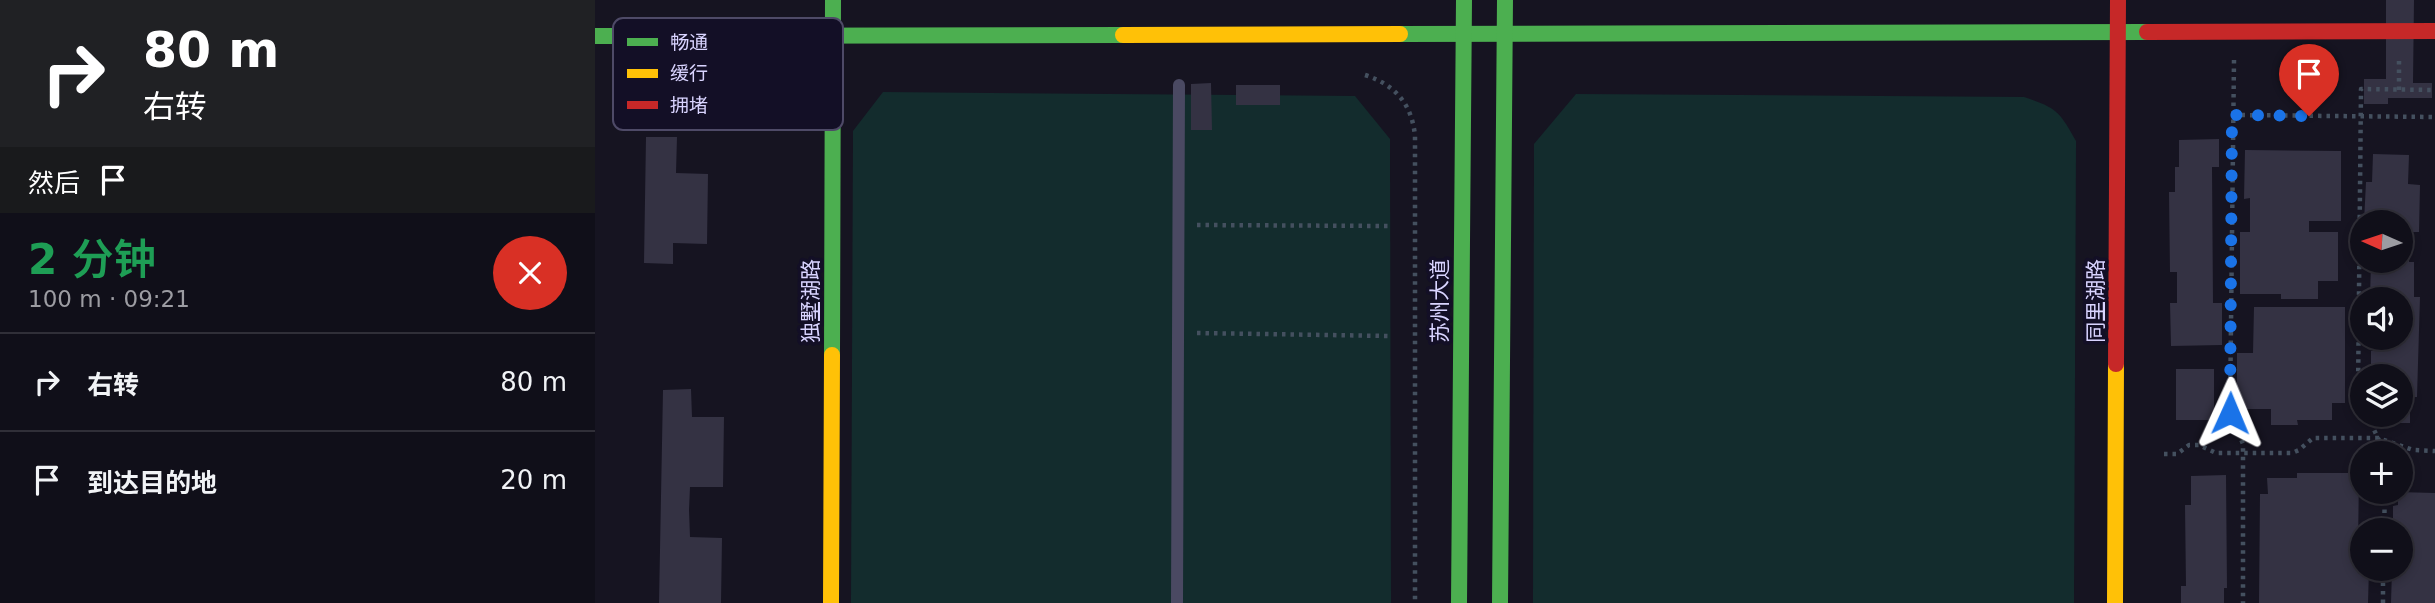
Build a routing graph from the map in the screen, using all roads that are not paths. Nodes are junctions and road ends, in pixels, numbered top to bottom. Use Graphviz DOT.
graph roads {
  1 [pos="833,0"];
  2 [pos="1464,0"];
  3 [pos="1505,0"];
  4 [pos="2118,0"];
  5 [pos="833,18"];
  6 [pos="2118,30"];
  7 [pos="2435,31"];
  8 [pos="1505,34"];
  9 [pos="843,35"];
  10 [pos="1463,35"];
  11 [pos="595,36"];
  12 [pos="613,36"];
  13 [pos="1179,85"];
  14 [pos="833,130"];
  15 [pos="831,603"];
  16 [pos="1177,603"];
  17 [pos="1458,603"];
  18 [pos="1500,603"];
  19 [pos="2116,603"];
  1 -- 5 [label="street, 独墅湖路"];
  2 -- 10 [label="street, 苏州大道"];
  3 -- 8 [label="street"];
  4 -- 6 [label="street, 同里湖路"];
  6 -- 7 [label="street"];
  6 -- 8 [label="street"];
  6 -- 19 [label="street, 同里湖路"];
  8 -- 10 [label="street"];
  8 -- 18 [label="street"];
  9 -- 10 [label="street"];
  10 -- 17 [label="street, 苏州大道"];
  11 -- 12 [label="street"];
  13 -- 16 [label="lane"];
  14 -- 15 [label="street, 独墅湖路"];
}
